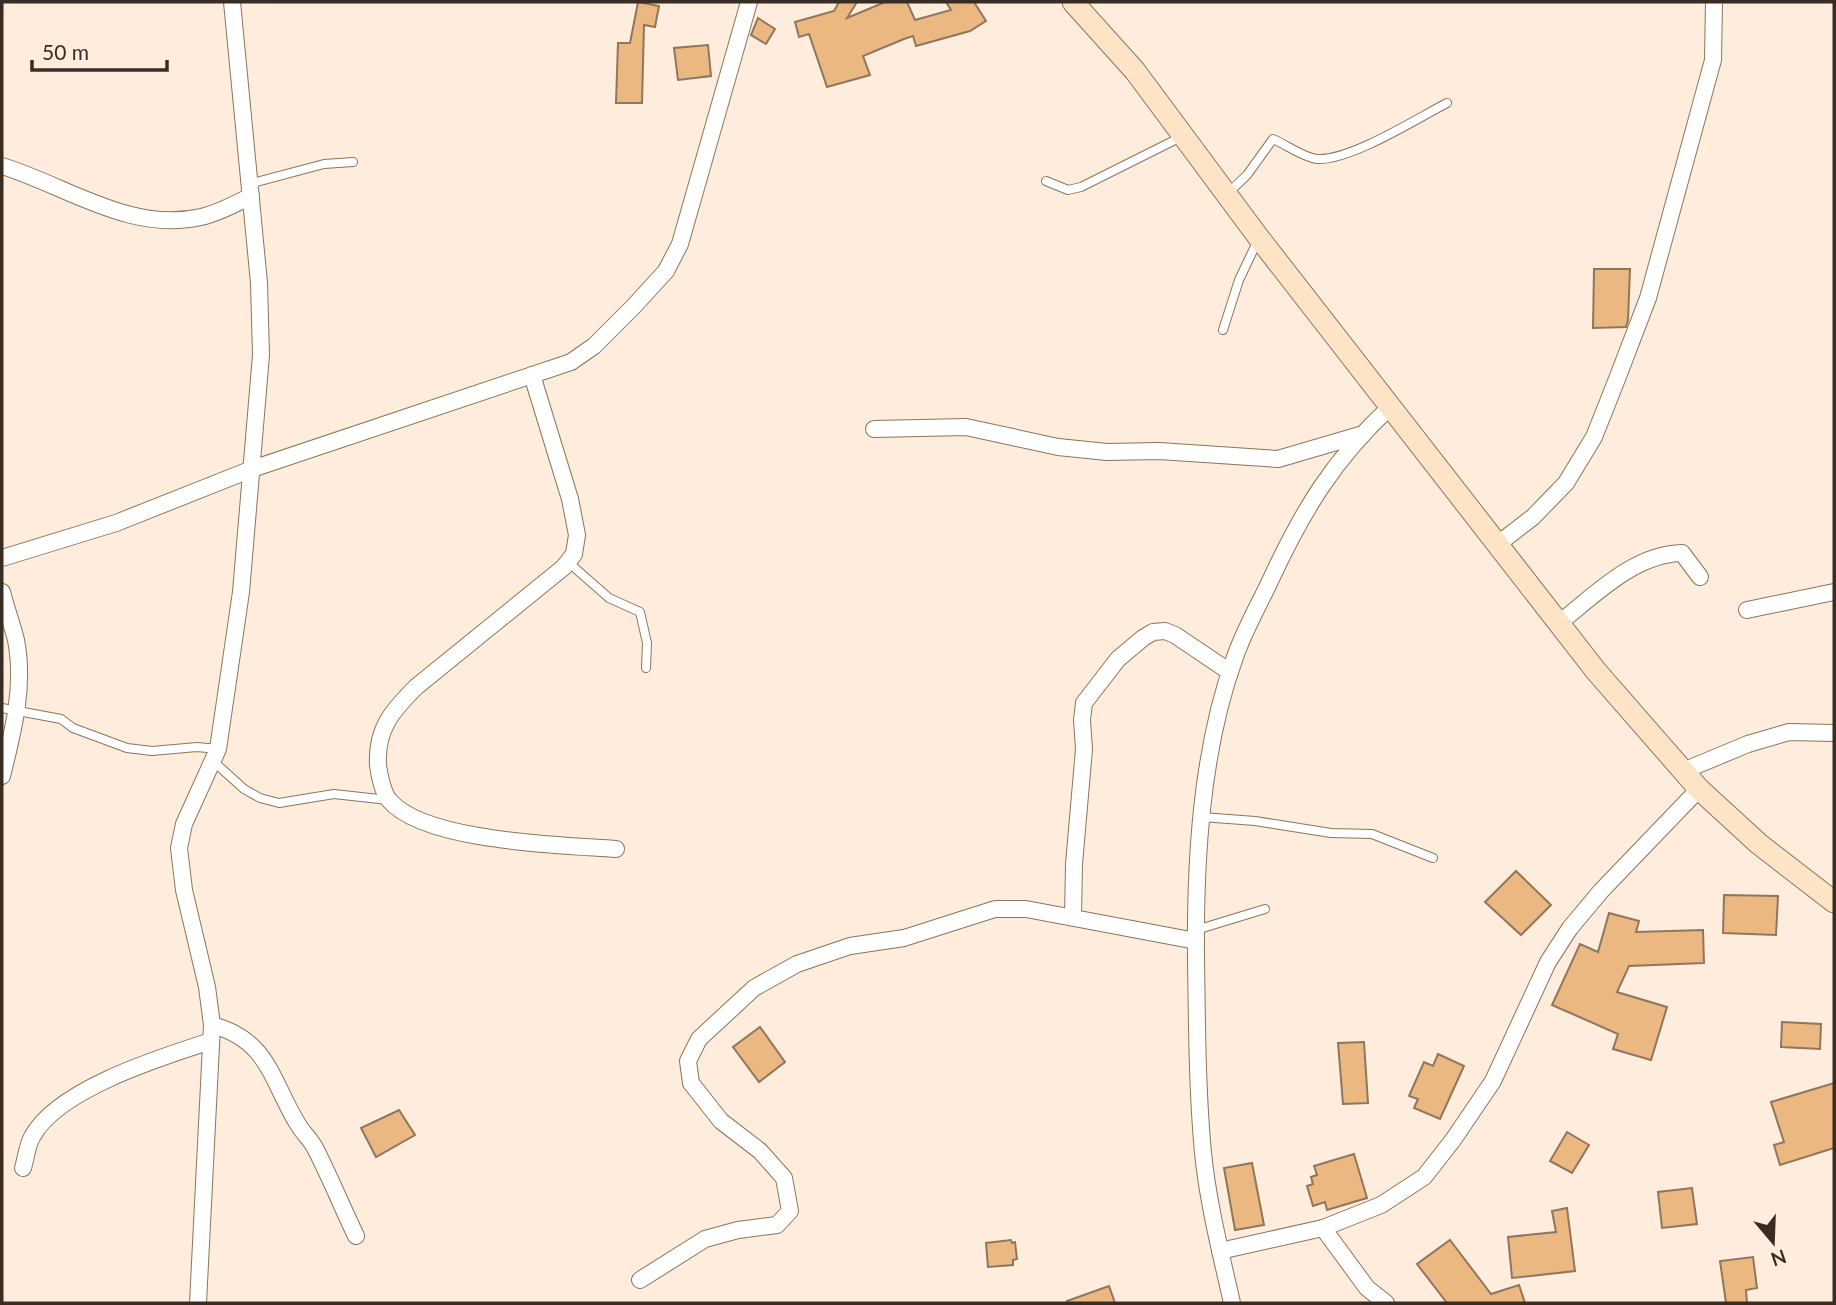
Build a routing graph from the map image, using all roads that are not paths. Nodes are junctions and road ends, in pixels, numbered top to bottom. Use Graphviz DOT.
graph roads {
  1 [pos="232,2"];
  2 [pos="749,2"];
  3 [pos="1073,2"];
  4 [pos="1714,2"];
  5 [pos="1447,103"];
  6 [pos="1183,136"];
  7 [pos="353,162"];
  8 [pos="2,166"];
  9 [pos="1046,181"];
  10 [pos="250,190"];
  11 [pos="1227,194"];
  12 [pos="1259,238"];
  13 [pos="1223,330"];
  14 [pos="532,375"];
  15 [pos="1390,407"];
  16 [pos="874,429"];
  17 [pos="1360,435"];
  18 [pos="252,468"];
  19 [pos="1499,544"];
  20 [pos="2,558"];
  21 [pos="568,562"];
  22 [pos="1700,578"];
  23 [pos="2,592"];
  24 [pos="1834,592"];
  25 [pos="1747,610"];
  26 [pos="1559,623"];
  27 [pos="646,668"];
  28 [pos="1230,672"];
  29 [pos="9,709"];
  30 [pos="1834,733"];
  31 [pos="216,755"];
  32 [pos="1684,771"];
  33 [pos="2,776"];
  34 [pos="1699,789"];
  35 [pos="388,800"];
  36 [pos="1202,817"];
  37 [pos="616,849"];
  38 [pos="1433,858"];
  39 [pos="1834,902"];
  40 [pos="1265,908"];
  41 [pos="1073,917"];
  42 [pos="1196,935"];
  43 [pos="212,1033"];
  44 [pos="23,1168"];
  45 [pos="1323,1228"];
  46 [pos="356,1236"];
  47 [pos="1220,1251"];
  48 [pos="640,1280"];
  49 [pos="198,1303"];
  50 [pos="1232,1303"];
  51 [pos="1385,1303"];
  1 -- 10 [label="street"];
  2 -- 14 [label="street"];
  3 -- 6 [label="main road"];
  4 -- 19 [label="street"];
  5 -- 11 [label="lane"];
  6 -- 9 [label="lane"];
  6 -- 11 [label="main road"];
  7 -- 10 [label="lane"];
  8 -- 10 [label="street"];
  10 -- 18 [label="street"];
  11 -- 12 [label="main road"];
  12 -- 13 [label="lane"];
  12 -- 15 [label="main road"];
  14 -- 18 [label="street"];
  14 -- 21 [label="street"];
  15 -- 17 [label="street"];
  15 -- 19 [label="main road"];
  16 -- 17 [label="street"];
  17 -- 28 [label="street"];
  18 -- 20 [label="street"];
  18 -- 31 [label="street"];
  19 -- 26 [label="main road"];
  21 -- 27 [label="lane"];
  21 -- 35 [label="street"];
  22 -- 26 [label="street"];
  23 -- 29 [label="street"];
  24 -- 25 [label="street"];
  26 -- 32 [label="main road"];
  28 -- 36 [label="street"];
  28 -- 41 [label="street"];
  29 -- 31 [label="lane"];
  29 -- 33 [label="street"];
  30 -- 32 [label="street"];
  31 -- 35 [label="lane"];
  31 -- 43 [label="street"];
  32 -- 34 [label="main road"];
  34 -- 39 [label="main road"];
  34 -- 45 [label="street"];
  35 -- 37 [label="street"];
  36 -- 38 [label="lane"];
  36 -- 42 [label="street"];
  40 -- 42 [label="lane"];
  41 -- 42 [label="street"];
  41 -- 48 [label="street"];
  42 -- 47 [label="street"];
  43 -- 44 [label="street"];
  43 -- 46 [label="street"];
  43 -- 49 [label="street"];
  45 -- 47 [label="street"];
  45 -- 51 [label="street"];
  47 -- 50 [label="street"];
}
